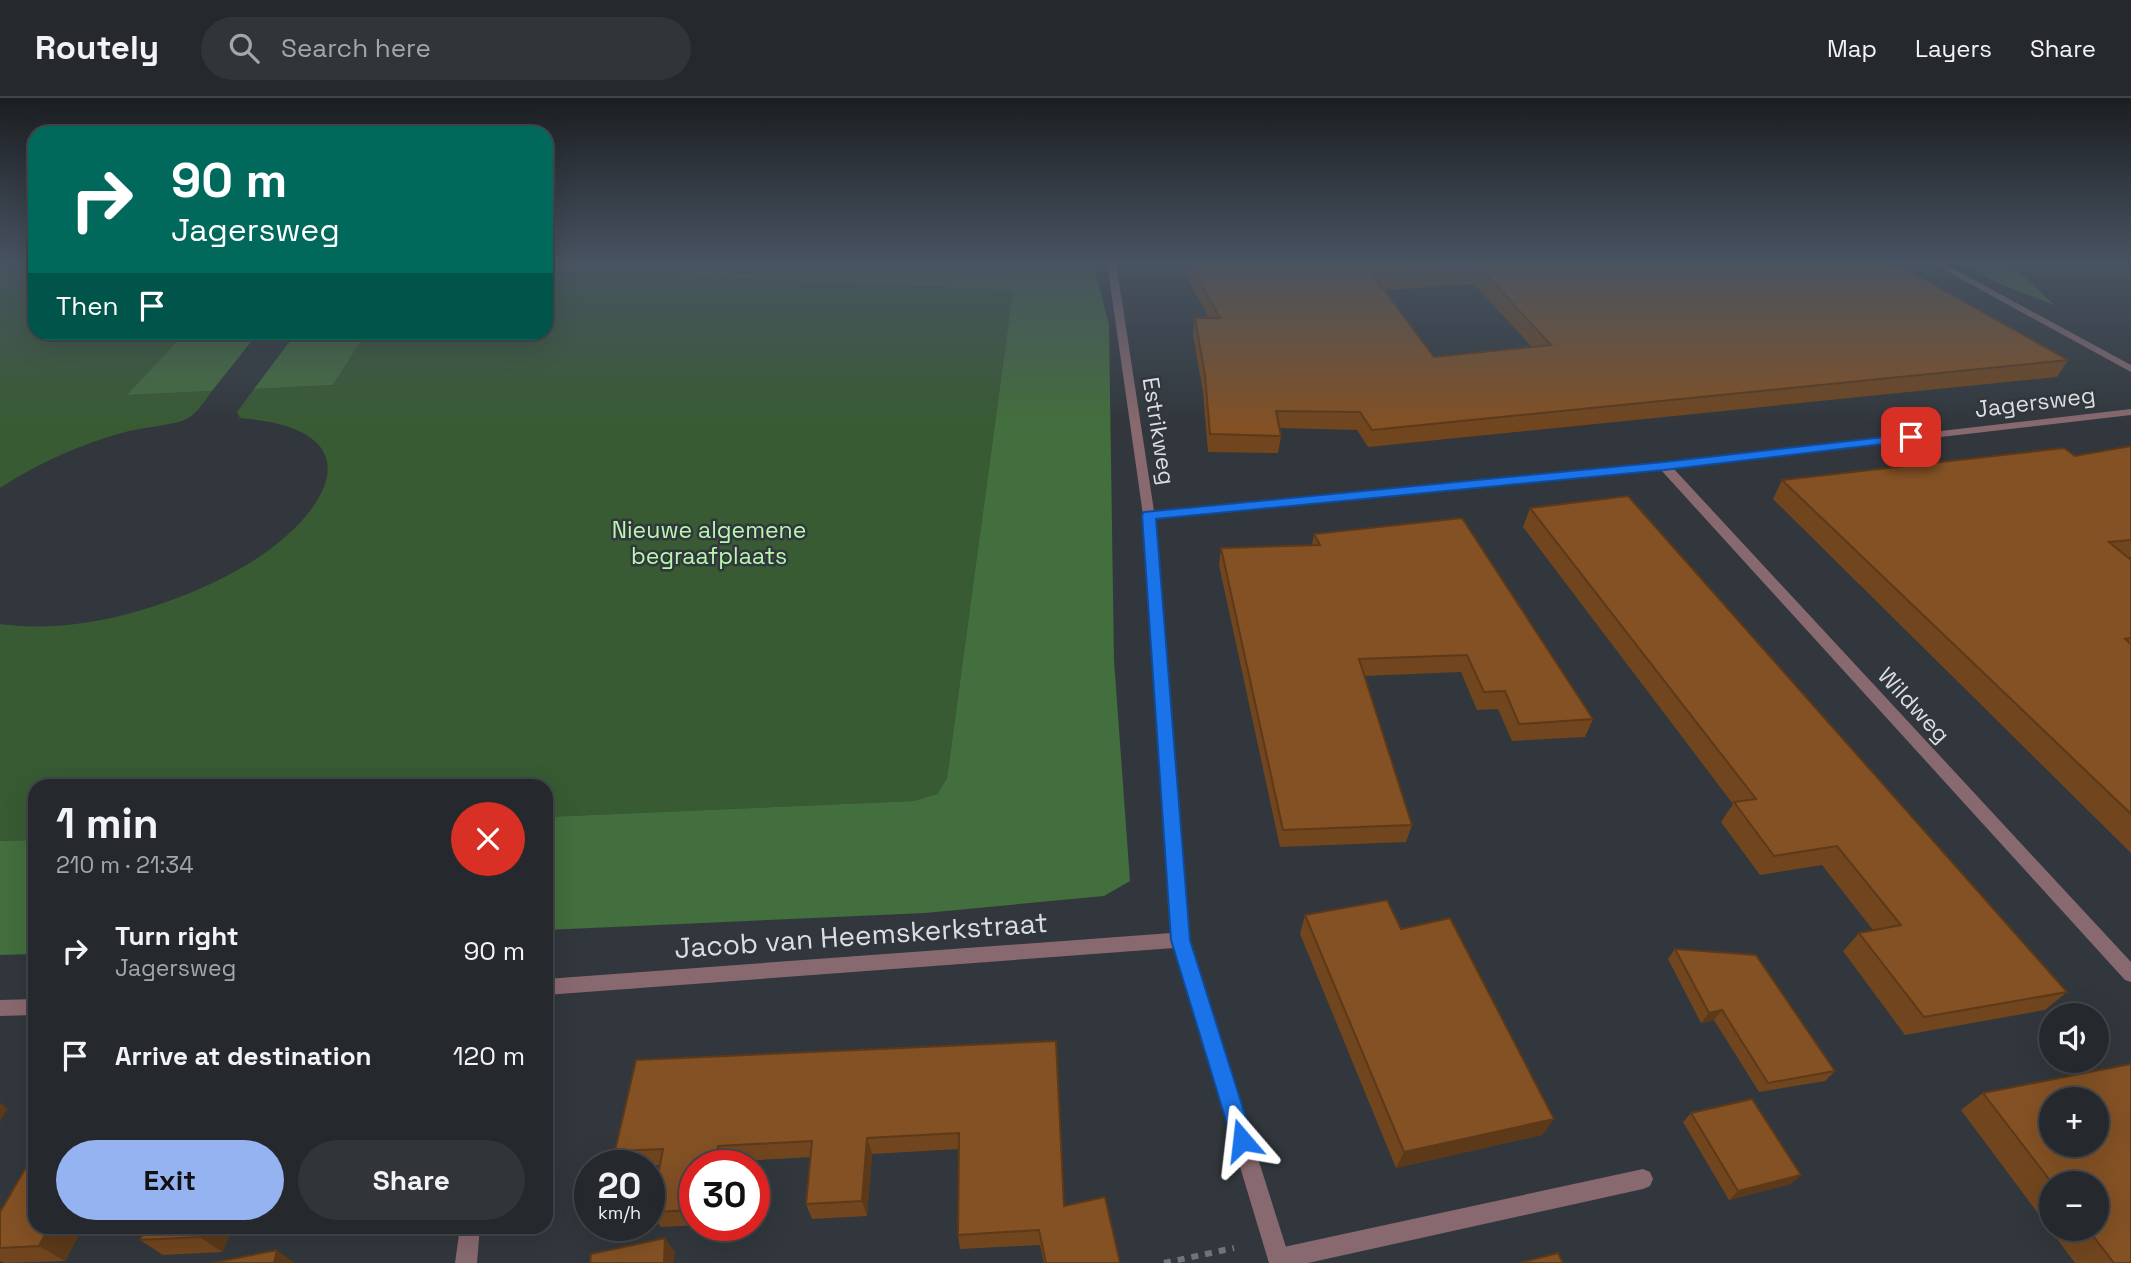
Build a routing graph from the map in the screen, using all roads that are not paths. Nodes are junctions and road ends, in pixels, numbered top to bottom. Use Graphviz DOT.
graph roads {
  1 [pos="1119,316"];
  2 [pos="2034,316"];
  3 [pos="2131,369"];
  4 [pos="2131,412"];
  5 [pos="1664,466"];
  6 [pos="1149,515"];
  7 [pos="1181,940"];
  8 [pos="2131,974"];
  9 [pos="553,986"];
  10 [pos="28,1007"];
  11 [pos="0,1009"];
  12 [pos="1643,1179"];
  13 [pos="469,1234"];
  14 [pos="1277,1254"];
  15 [pos="466,1263"];
  1 -- 6 [label="street, Estrikweg"];
  2 -- 3 [label="street"];
  4 -- 5 [label="street, Jagersweg"];
  5 -- 6 [label="street, Jagersweg"];
  5 -- 8 [label="street, Wildweg"];
  6 -- 7 [label="street, Estrikweg"];
  7 -- 9 [label="street, Jacob van Heemskerkstraat"];
  7 -- 14 [label="street, Estrikweg"];
  10 -- 11 [label="street"];
  12 -- 14 [label="street"];
  13 -- 15 [label="street"];
}
